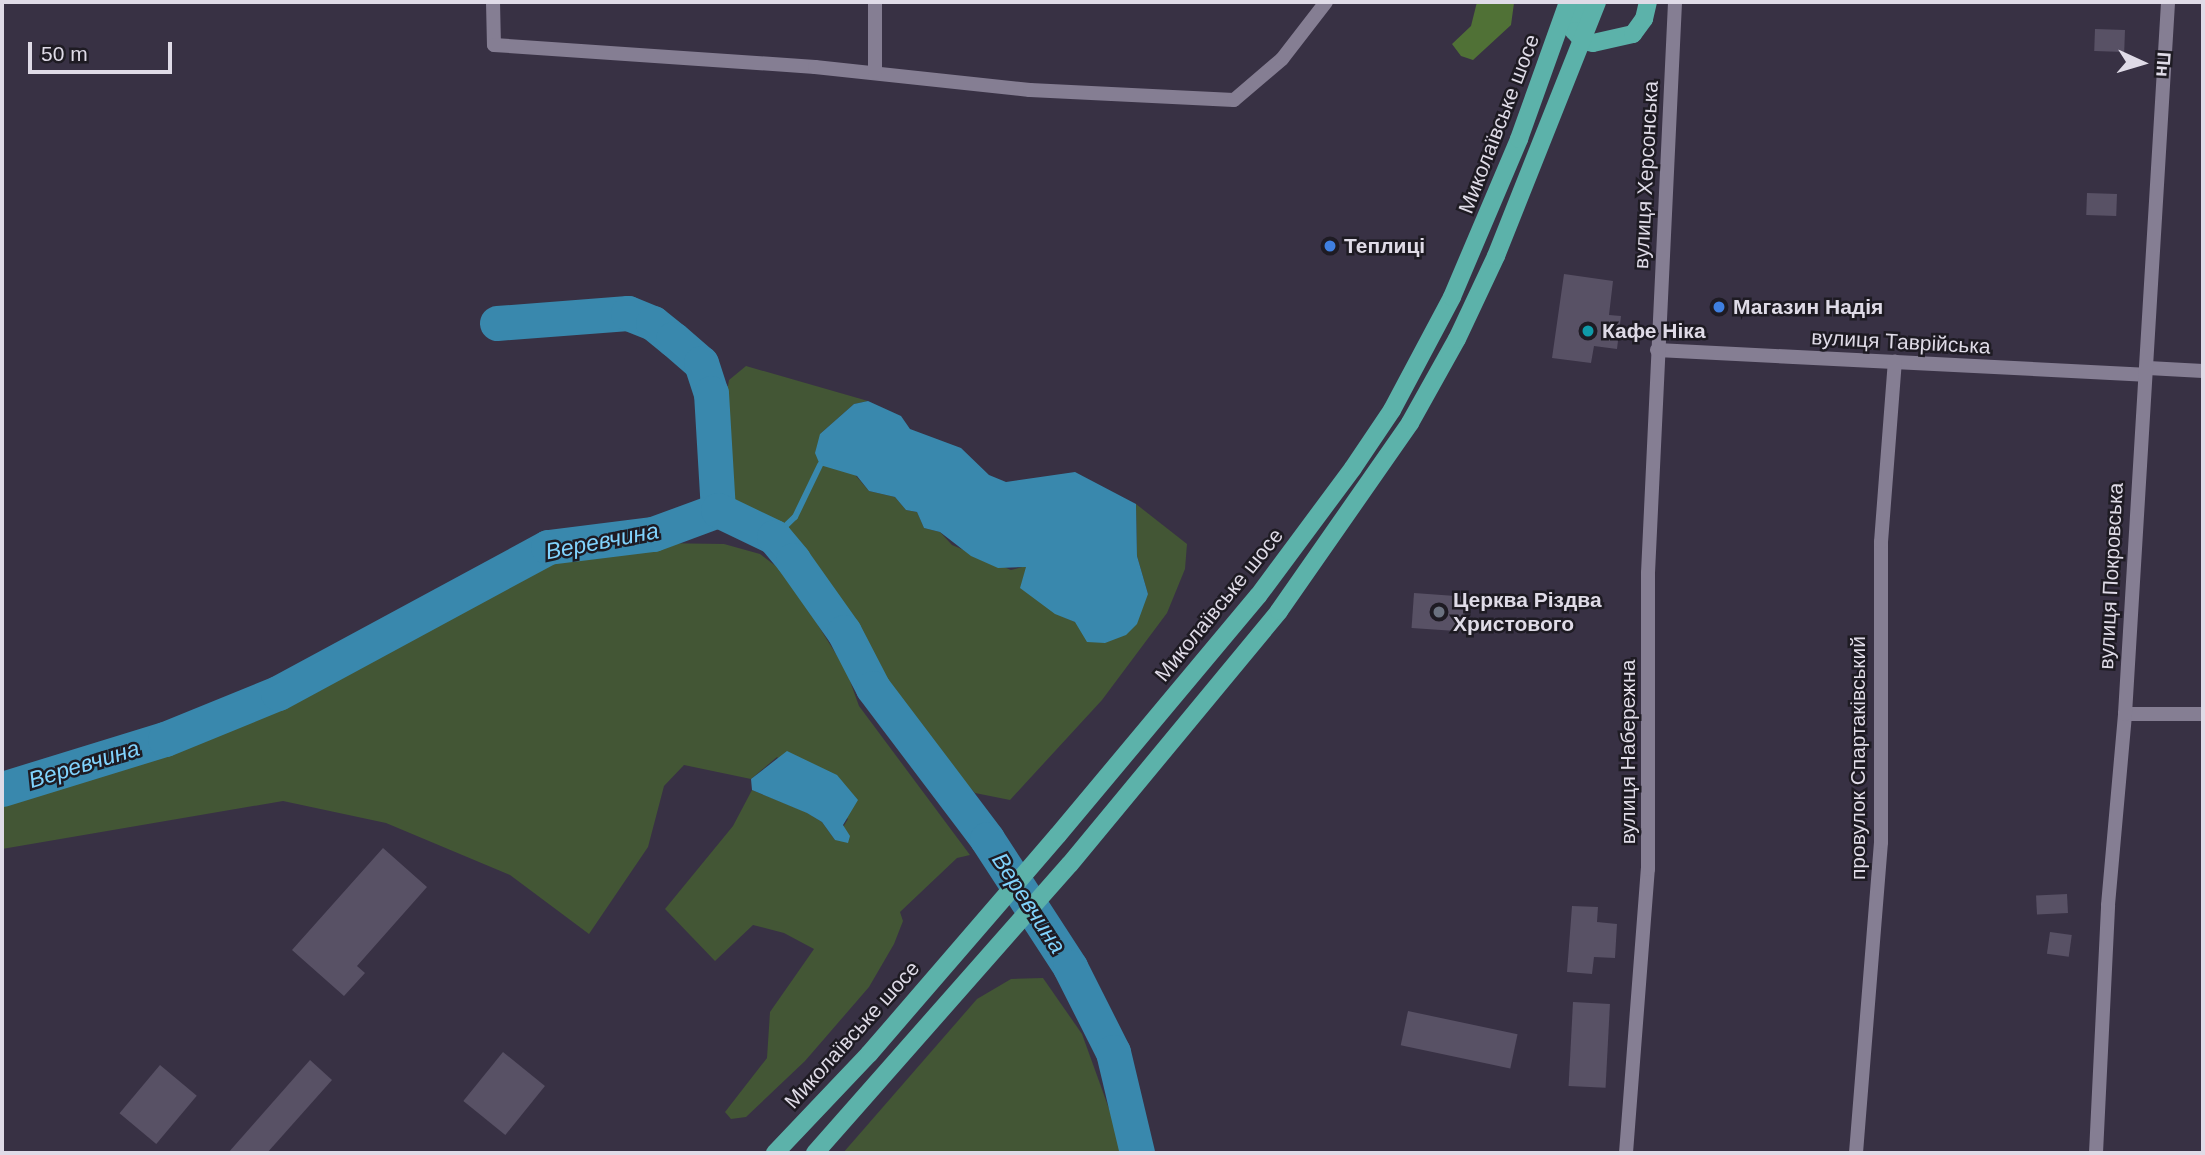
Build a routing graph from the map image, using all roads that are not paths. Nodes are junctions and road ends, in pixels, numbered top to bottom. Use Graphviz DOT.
graph roads {
  1 [pos="494,2"];
  2 [pos="875,2"];
  3 [pos="1325,2"];
  4 [pos="1568,2"];
  5 [pos="1581,2"];
  6 [pos="1597,2"];
  7 [pos="1648,2"];
  8 [pos="1675,2"];
  9 [pos="2168,2"];
  10 [pos="1583,41"];
  11 [pos="876,73"];
  12 [pos="1657,350"];
  13 [pos="1895,362"];
  14 [pos="2203,371"];
  15 [pos="2146,372"];
  16 [pos="2125,714"];
  17 [pos="2203,714"];
  18 [pos="775,1153"];
  19 [pos="814,1153"];
  20 [pos="1626,1153"];
  21 [pos="1856,1153"];
  22 [pos="2096,1153"];
  1 -- 11 [label="street"];
  2 -- 11 [label="street"];
  3 -- 11 [label="street"];
  4 -- 18 [label="main road, Миколаївське шосе"];
  5 -- 10 [label="main road"];
  6 -- 10 [label="main road"];
  7 -- 10 [label="main road"];
  8 -- 12 [label="street, вулиця Херсонська"];
  9 -- 15 [label="street, вулиця Покровська"];
  10 -- 19 [label="main road"];
  12 -- 13 [label="street, вулиця Таврійська"];
  12 -- 20 [label="street, вулиця Набережна"];
  13 -- 15 [label="street, вулиця Таврійська"];
  13 -- 21 [label="street, провулок Спартаківський"];
  14 -- 15 [label="street, вулиця Таврійська"];
  15 -- 16 [label="street, вулиця Покровська"];
  16 -- 17 [label="street"];
  16 -- 22 [label="street, вулиця Покровська"];
}
